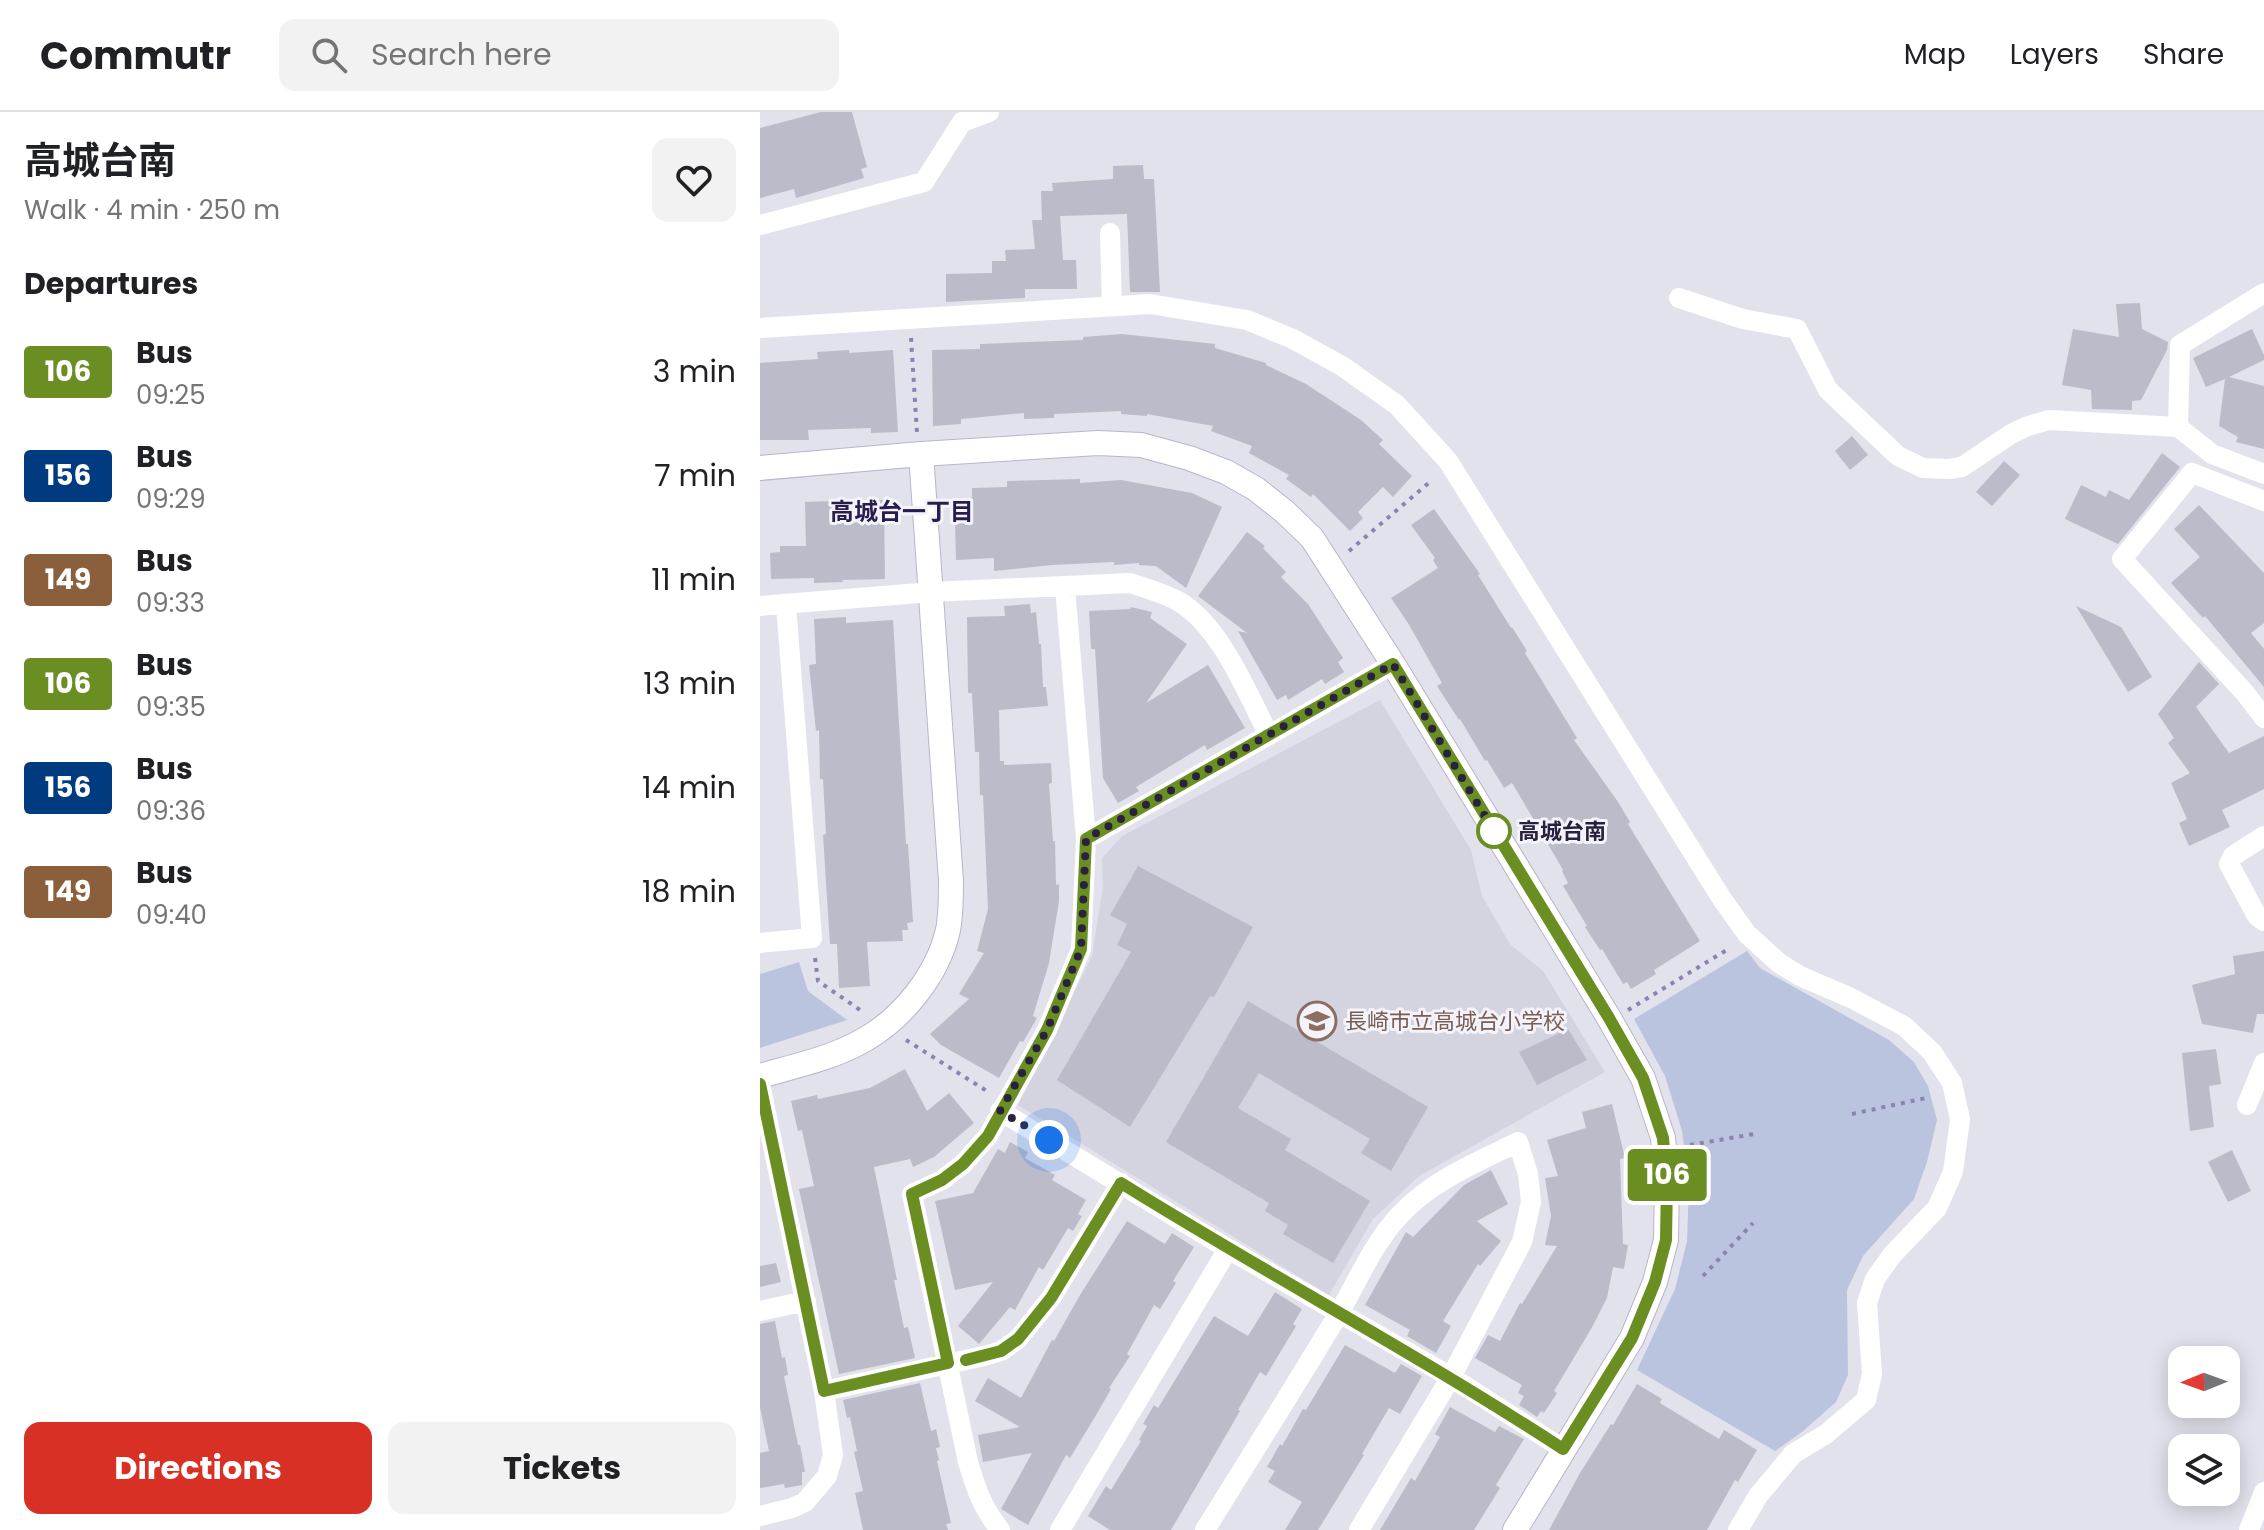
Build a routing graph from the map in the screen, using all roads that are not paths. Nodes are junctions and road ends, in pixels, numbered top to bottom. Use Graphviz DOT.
graph roads {
  1 [pos="989,112"];
  2 [pos="760,225"];
  3 [pos="1110,233"];
  4 [pos="2264,293"];
  5 [pos="1679,298"];
  6 [pos="1112,307"];
  7 [pos="760,328"];
  8 [pos="2178,427"];
  9 [pos="919,445"];
  10 [pos="760,468"];
  11 [pos="2264,474"];
  12 [pos="2264,501"];
  13 [pos="1065,587"];
  14 [pos="932,592"];
  15 [pos="786,605"];
  16 [pos="760,606"];
  17 [pos="1393,664"];
  18 [pos="2264,718"];
  19 [pos="1269,735"];
  20 [pos="2264,836"];
  21 [pos="1086,839"];
  22 [pos="2264,921"];
  23 [pos="760,943"];
  24 [pos="2264,1063"];
  25 [pos="760,1076"];
  26 [pos="760,1084"];
  27 [pos="2247,1105"];
  28 [pos="1003,1107"];
  29 [pos="1121,1183"];
  30 [pos="1228,1249"];
  31 [pos="806,1301"];
  32 [pos="760,1311"];
  33 [pos="1339,1312"];
  34 [pos="948,1363"];
  35 [pos="1451,1377"];
  36 [pos="824,1391"];
  37 [pos="1563,1449"];
  38 [pos="2264,1492"];
  39 [pos="760,1516"];
  40 [pos="1000,1530"];
  41 [pos="1060,1530"];
  42 [pos="1205,1530"];
  43 [pos="1359,1530"];
  44 [pos="1515,1530"];
  45 [pos="1738,1530"];
  46 [pos="2249,1530"];
  1 -- 2 [label="street"];
  3 -- 6 [label="street"];
  4 -- 8 [label="street"];
  5 -- 8 [label="street"];
  6 -- 7 [label="street"];
  6 -- 45 [label="street"];
  8 -- 11 [label="street"];
  9 -- 10 [label="street"];
  9 -- 14 [label="street"];
  9 -- 17 [label="street"];
  12 -- 18 [label="street"];
  13 -- 14 [label="street"];
  13 -- 19 [label="street"];
  13 -- 21 [label="street"];
  14 -- 15 [label="street"];
  14 -- 25 [label="street"];
  15 -- 16 [label="street"];
  15 -- 23 [label="street"];
  17 -- 19 [label="street"];
  17 -- 37 [label="street"];
  19 -- 21 [label="street"];
  20 -- 22 [label="street"];
  21 -- 28 [label="street"];
  24 -- 27 [label="street"];
  26 -- 31 [label="street"];
  28 -- 29 [label="street"];
  28 -- 34 [label="street"];
  29 -- 30 [label="street"];
  29 -- 34 [label="street"];
  30 -- 33 [label="street"];
  30 -- 41 [label="street"];
  31 -- 32 [label="street"];
  31 -- 36 [label="street"];
  33 -- 35 [label="street"];
  33 -- 35 [label="street"];
  33 -- 42 [label="street"];
  34 -- 36 [label="street"];
  34 -- 40 [label="street"];
  35 -- 37 [label="street"];
  35 -- 43 [label="street"];
  36 -- 39 [label="street"];
  37 -- 44 [label="street"];
  38 -- 46 [label="street"];
}
